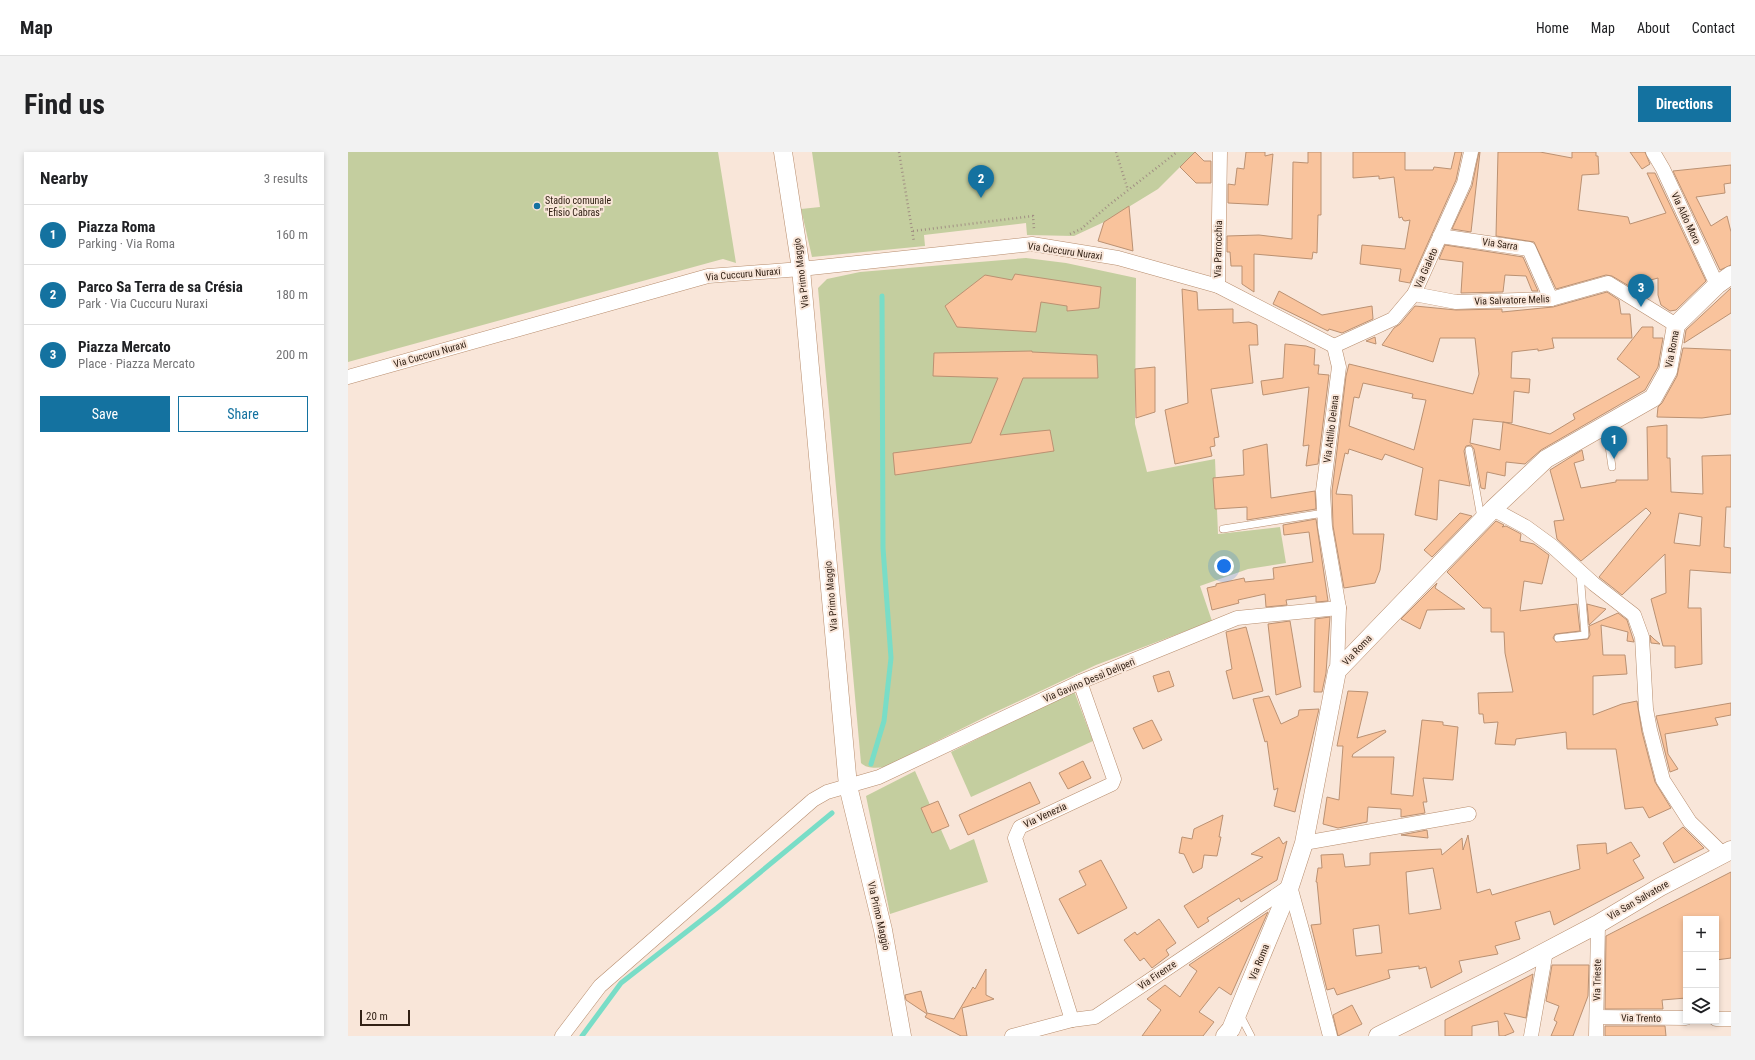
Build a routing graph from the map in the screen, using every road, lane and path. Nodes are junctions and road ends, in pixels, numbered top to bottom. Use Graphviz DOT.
graph roads {
  1 [pos="783,152"];
  2 [pos="899,152"];
  3 [pos="1116,152"];
  4 [pos="1177,152"];
  5 [pos="1220,152"];
  6 [pos="1471,152"];
  7 [pos="1653,152"];
  8 [pos="1128,190"];
  9 [pos="1035,230"];
  10 [pos="913,231"];
  11 [pos="1066,233"];
  12 [pos="1440,236"];
  13 [pos="916,256"];
  14 [pos="801,269"];
  15 [pos="1724,280"];
  16 [pos="1218,286"];
  17 [pos="1414,294"];
  18 [pos="1550,299"];
  19 [pos="1676,325"];
  20 [pos="1334,346"];
  21 [pos="348,377"];
  22 [pos="1606,425"];
  23 [pos="1469,450"];
  24 [pos="1612,467"];
  25 [pos="1324,513"];
  26 [pos="1488,515"];
  27 [pos="1223,529"];
  28 [pos="1580,571"];
  29 [pos="1339,608"];
  30 [pos="1558,638"];
  31 [pos="1337,671"];
  32 [pos="1080,682"];
  33 [pos="848,786"];
  34 [pos="1469,814"];
  35 [pos="1304,843"];
  36 [pos="1727,852"];
  37 [pos="1290,886"];
  38 [pos="1598,924"];
  39 [pos="1546,951"];
  40 [pos="1238,1012"];
  41 [pos="1597,1017"];
  42 [pos="1683,1018"];
  43 [pos="1719,1019"];
  44 [pos="1731,1019"];
  45 [pos="1072,1020"];
  46 [pos="562,1036"];
  47 [pos="902,1036"];
  48 [pos="1012,1036"];
  49 [pos="1225,1036"];
  50 [pos="1251,1036"];
  51 [pos="1330,1036"];
  52 [pos="1378,1036"];
  53 [pos="1530,1036"];
  54 [pos="1596,1036"];
  1 -- 14 [label="street, Via Primo Maggio"];
  2 -- 10 [label="path"];
  3 -- 8 [label="path"];
  4 -- 8 [label="path"];
  5 -- 16 [label="street, Via Parrocchia"];
  6 -- 12 [label="street, Via Gialeto"];
  7 -- 15 [label="street, Via Aldo Moro"];
  8 -- 11 [label="path"];
  9 -- 10 [label="path"];
  10 -- 13 [label="path"];
  12 -- 17 [label="street, Via Gialeto"];
  12 -- 18 [label="street, Via Sarra"];
  13 -- 14 [label="street, Via Cuccuru Nuraxi"];
  13 -- 16 [label="street, Via Cuccuru Nuraxi"];
  14 -- 21 [label="street, Via Cuccuru Nuraxi"];
  14 -- 33 [label="street, Via Primo Maggio"];
  15 -- 19 [label="street, Via Roma"];
  16 -- 20 [label="street, Via Parrocchia"];
  17 -- 18 [label="street, Via Salvatore Melis"];
  17 -- 20 [label="street, Via Gialeto"];
  18 -- 19 [label="street, Via Salvatore Melis"];
  19 -- 22 [label="street, Via Roma"];
  20 -- 25 [label="street, Via Attilio Deiana"];
  22 -- 24 [label="lane"];
  22 -- 26 [label="street, Via Roma"];
  23 -- 26 [label="lane"];
  25 -- 27 [label="lane"];
  25 -- 29 [label="street, Via Attilio Deiana"];
  26 -- 28 [label="street"];
  26 -- 31 [label="street, Via Roma"];
  28 -- 30 [label="lane"];
  28 -- 36 [label="street"];
  29 -- 31 [label="street, Via Attilio Deiana"];
  29 -- 32 [label="street, Via Gavino Dessì Deliperi"];
  31 -- 35 [label="street, Via Roma"];
  32 -- 33 [label="street, Via Gavino Dessì Deliperi"];
  32 -- 45 [label="street, Via Venezia"];
  33 -- 46 [label="street, Via Gavino Dessì Deliperi"];
  33 -- 47 [label="street, Via Primo Maggio"];
  34 -- 35 [label="street"];
  35 -- 37 [label="street, Via Roma"];
  36 -- 38 [label="street, Via San Salvatore"];
  37 -- 40 [label="street, Via Roma"];
  37 -- 45 [label="street, Via Firenze"];
  37 -- 51 [label="street"];
  38 -- 39 [label="street, Via San Salvatore"];
  38 -- 41 [label="street, Via Trieste"];
  39 -- 52 [label="street, Via San Salvatore"];
  39 -- 53 [label="street"];
  40 -- 49 [label="street, Via Roma"];
  40 -- 50 [label="lane"];
  41 -- 42 [label="street, Via Trento"];
  41 -- 54 [label="street, Via Trieste"];
  43 -- 44 [label="street"];
  45 -- 48 [label="street, Via Firenze"];
}
